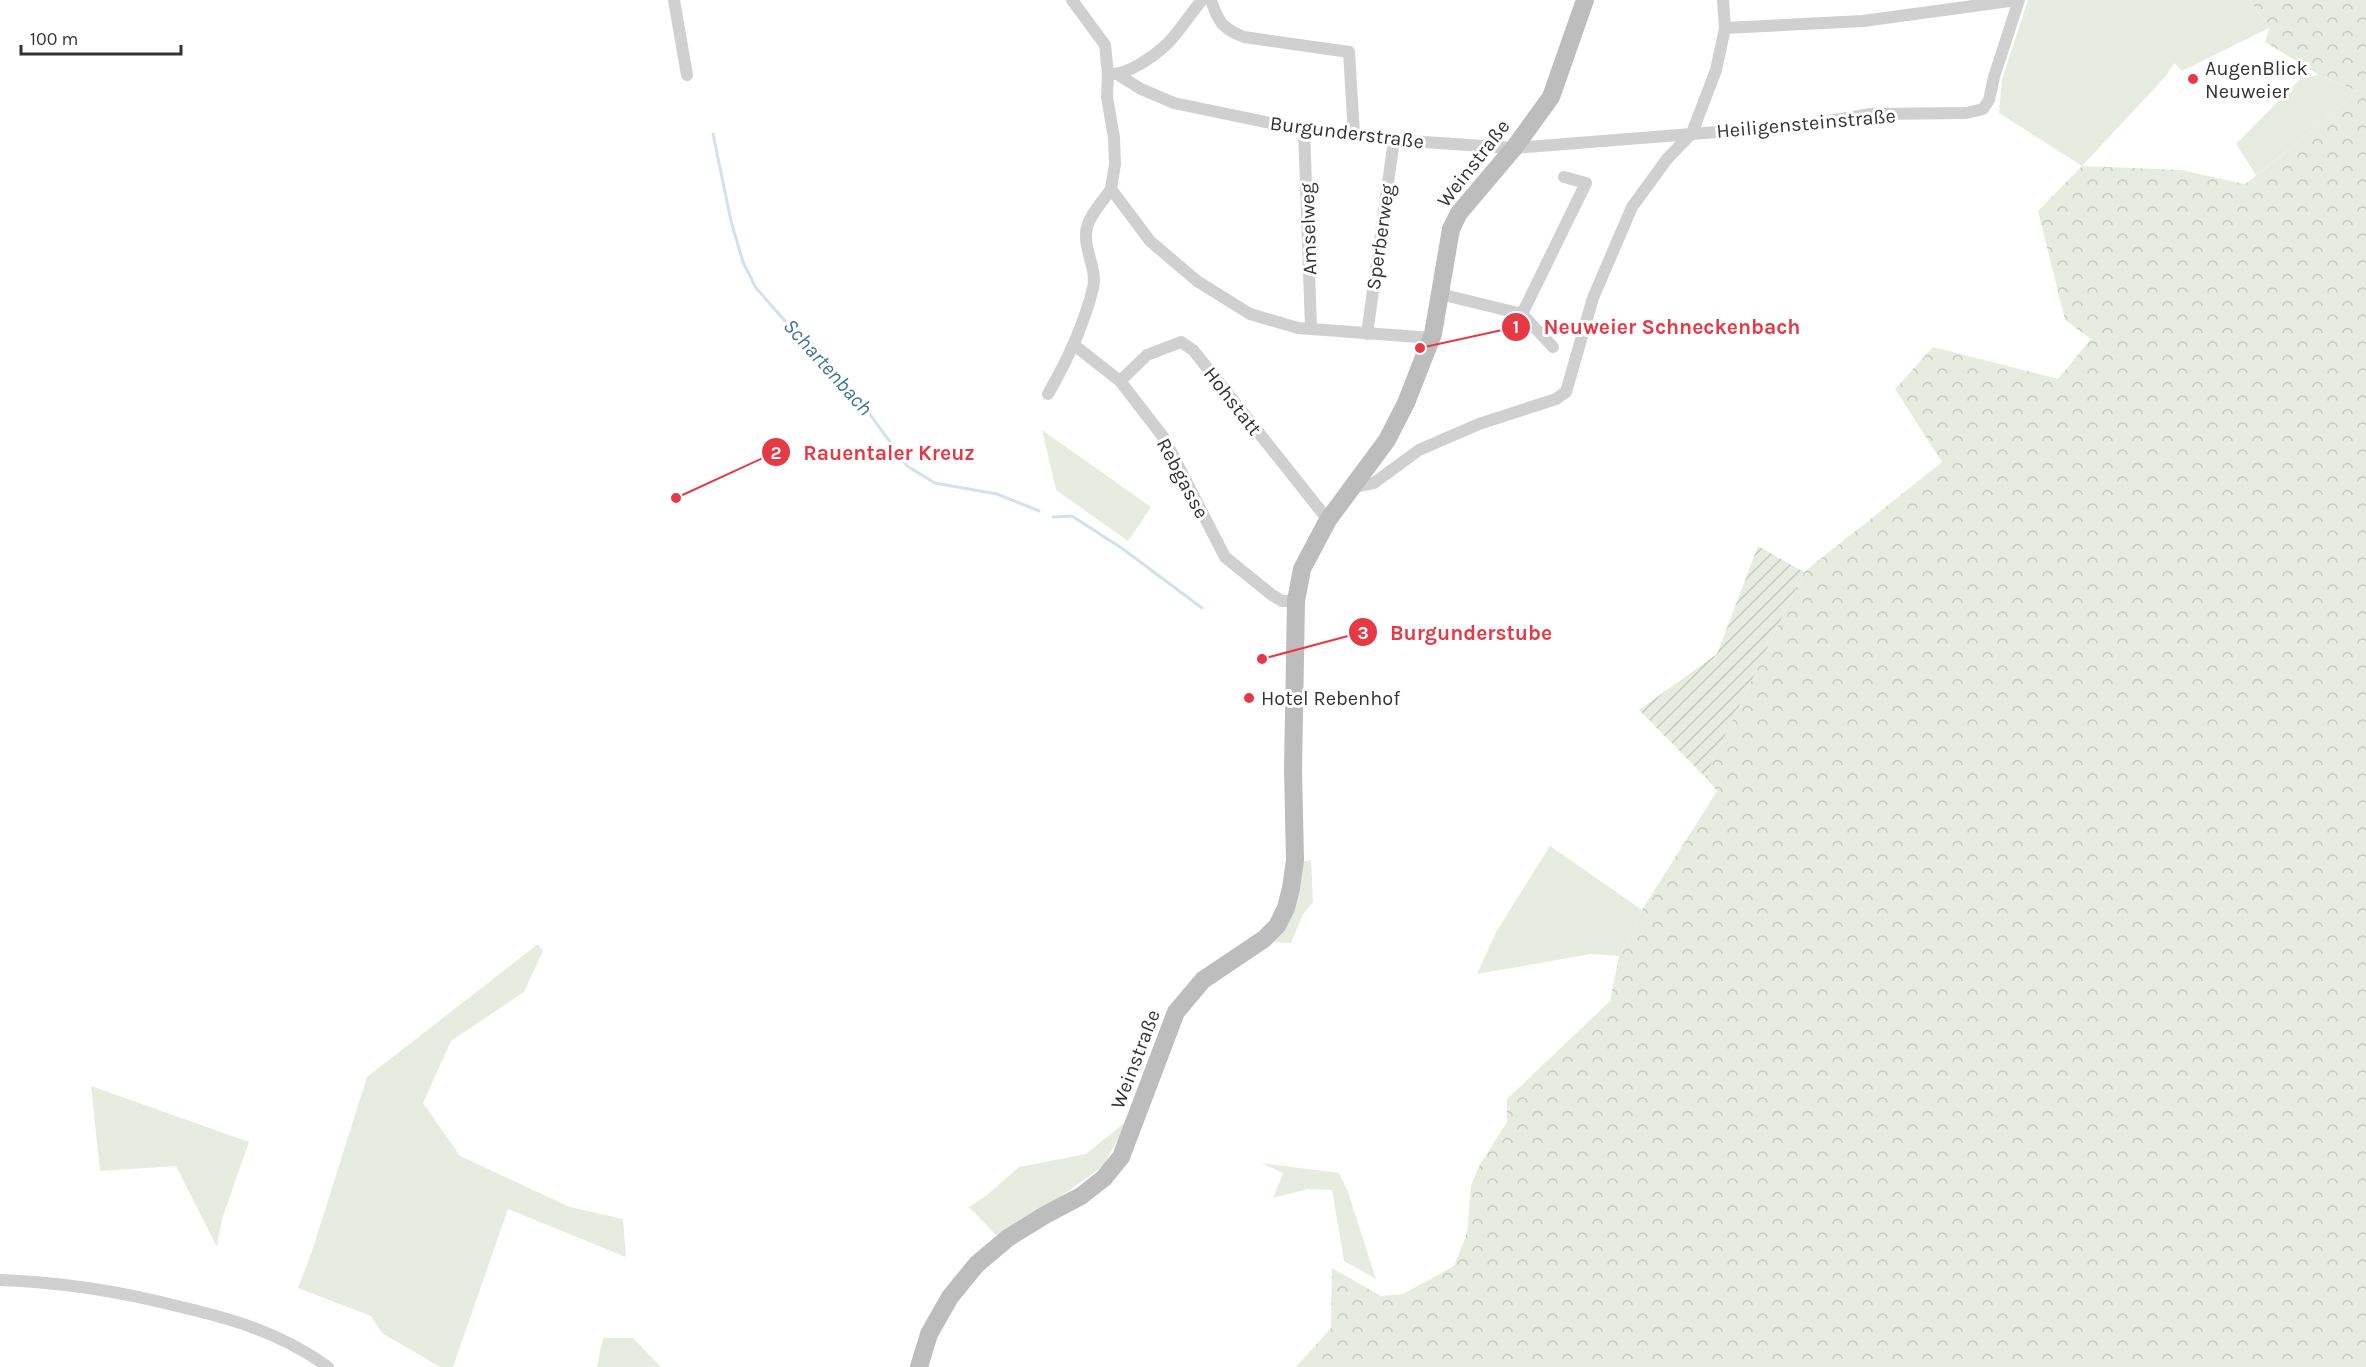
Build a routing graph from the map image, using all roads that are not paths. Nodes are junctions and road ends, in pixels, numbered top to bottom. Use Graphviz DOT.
graph roads {
  1 [pos="674,0"];
  2 [pos="1072,0"];
  3 [pos="1202,0"];
  4 [pos="1211,0"];
  5 [pos="1585,0"];
  6 [pos="1723,0"];
  7 [pos="2018,0"];
  8 [pos="1725,28"];
  9 [pos="1113,74"];
  10 [pos="687,75"];
  11 [pos="1304,130"];
  12 [pos="1692,133"];
  13 [pos="1354,134"];
  14 [pos="1394,140"];
  15 [pos="1514,148"];
  16 [pos="1564,177"];
  17 [pos="1111,189"];
  18 [pos="1440,294"];
  19 [pos="1522,314"];
  20 [pos="1311,328"];
  21 [pos="1367,334"];
  22 [pos="1432,338"];
  23 [pos="1074,345"];
  24 [pos="1553,347"];
  25 [pos="1120,381"];
  26 [pos="1048,394"];
  27 [pos="1353,487"];
  28 [pos="1328,520"];
  29 [pos="1296,601"];
  30 [pos="0,1280"];
  31 [pos="328,1367"];
  32 [pos="919,1367"];
  1 -- 10 [label="street"];
  2 -- 9 [label="street"];
  3 -- 9 [label="street"];
  4 -- 13 [label="street"];
  5 -- 15 [label="main road, Weinstraße"];
  6 -- 8 [label="street"];
  7 -- 8 [label="street"];
  7 -- 12 [label="street, Heiligensteinstraße"];
  8 -- 12 [label="street"];
  9 -- 11 [label="street, Burgunderstraße"];
  9 -- 17 [label="street"];
  11 -- 13 [label="street, Burgunderstraße"];
  11 -- 20 [label="street, Amselweg"];
  12 -- 15 [label="street, Heiligensteinstraße"];
  12 -- 27 [label="street"];
  13 -- 14 [label="street, Burgunderstraße"];
  14 -- 15 [label="street, Burgunderstraße"];
  14 -- 21 [label="street, Sperberweg"];
  15 -- 18 [label="main road, Weinstraße"];
  16 -- 19 [label="street"];
  17 -- 20 [label="street"];
  17 -- 23 [label="street"];
  18 -- 19 [label="street"];
  18 -- 22 [label="main road, Weinstraße"];
  19 -- 24 [label="street"];
  20 -- 21 [label="street"];
  21 -- 22 [label="street"];
  22 -- 27 [label="main road, Weinstraße"];
  23 -- 25 [label="street, Rebgasse"];
  23 -- 26 [label="street"];
  25 -- 28 [label="street, Hohstatt"];
  25 -- 29 [label="street, Rebgasse"];
  27 -- 28 [label="main road, Weinstraße"];
  28 -- 29 [label="main road, Weinstraße"];
  29 -- 32 [label="main road, Weinstraße"];
  30 -- 31 [label="street"];
}
